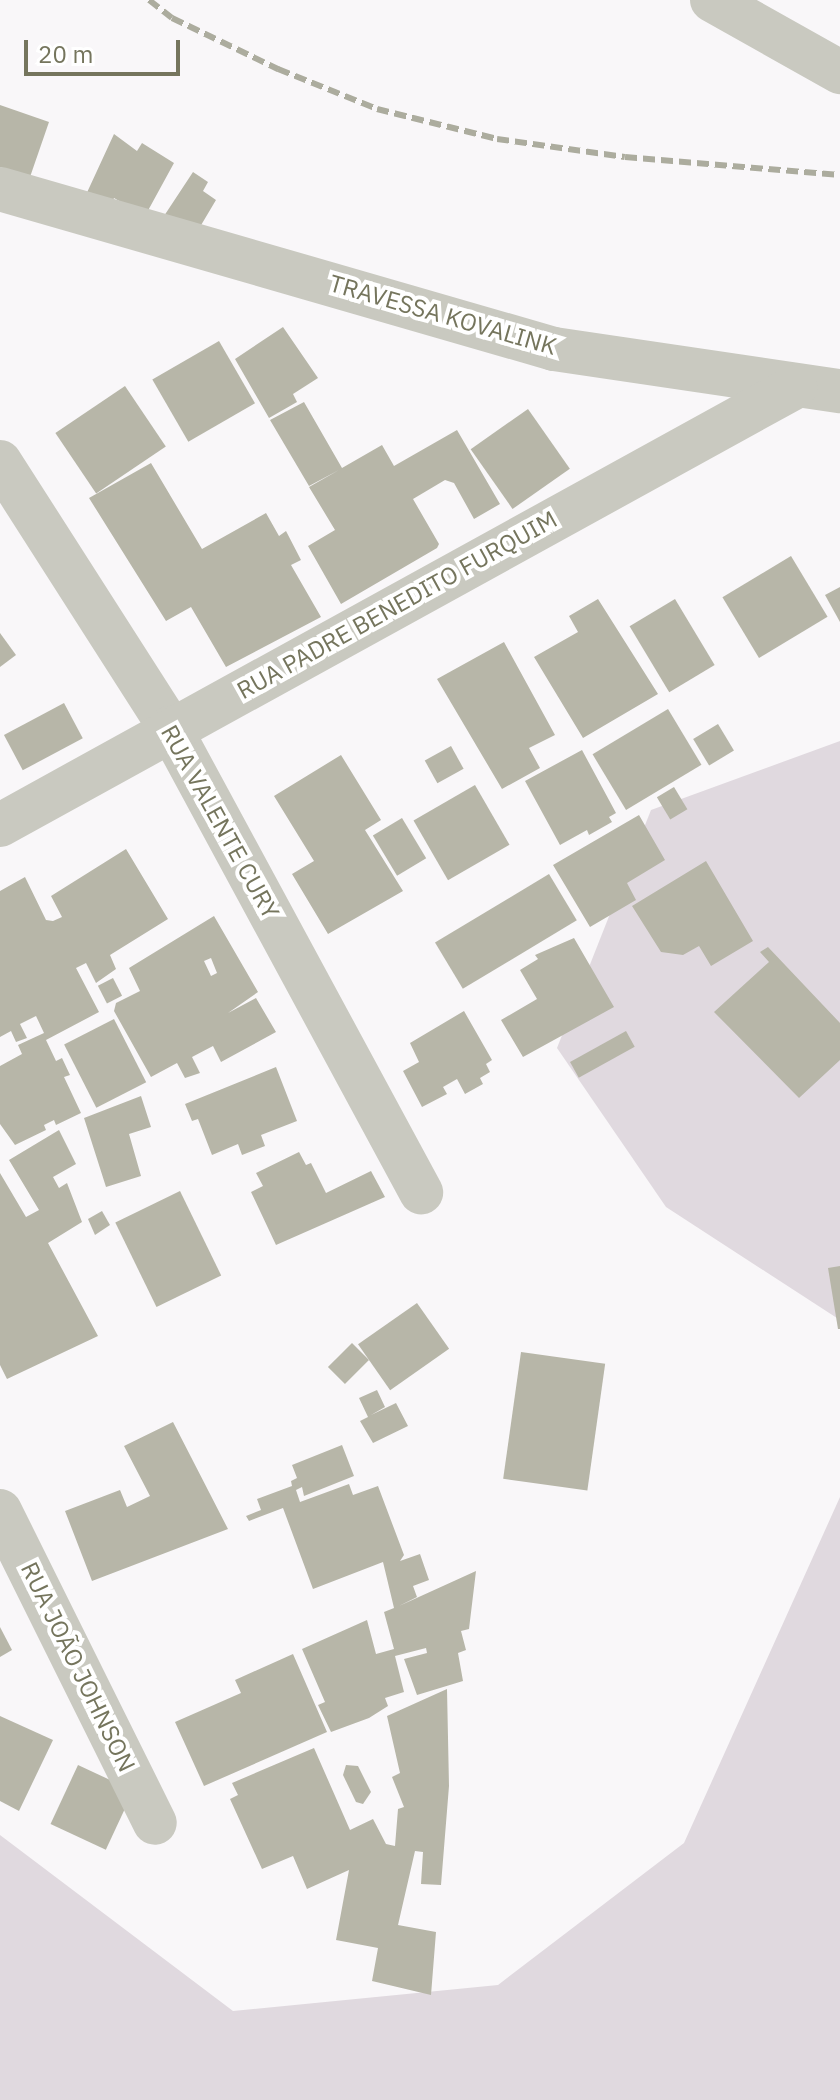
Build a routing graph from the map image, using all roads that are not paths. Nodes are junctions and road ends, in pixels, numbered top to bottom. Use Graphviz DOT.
graph roads {
  1 [pos="712,0"];
  2 [pos="840,72"];
  3 [pos="17,194"];
  4 [pos="795,387"];
  5 [pos="840,391"];
  6 [pos="0,462"];
  7 [pos="170,728"];
  8 [pos="0,825"];
  9 [pos="421,1192"];
  10 [pos="0,1511"];
  11 [pos="155,1823"];
  1 -- 2 [label="street"];
  3 -- 4 [label="street, TRAVESSA KOVALINK"];
  4 -- 5 [label="street, TRAVESSA KOVALINK"];
  4 -- 7 [label="street, RUA PADRE BENEDITO FURQUIM"];
  6 -- 7 [label="street, RUA VALENTE CURY"];
  7 -- 8 [label="street, RUA PADRE BENEDITO FURQUIM"];
  7 -- 9 [label="street, RUA VALENTE CURY"];
  10 -- 11 [label="street, RUA JOÃO JOHNSON"];
}
